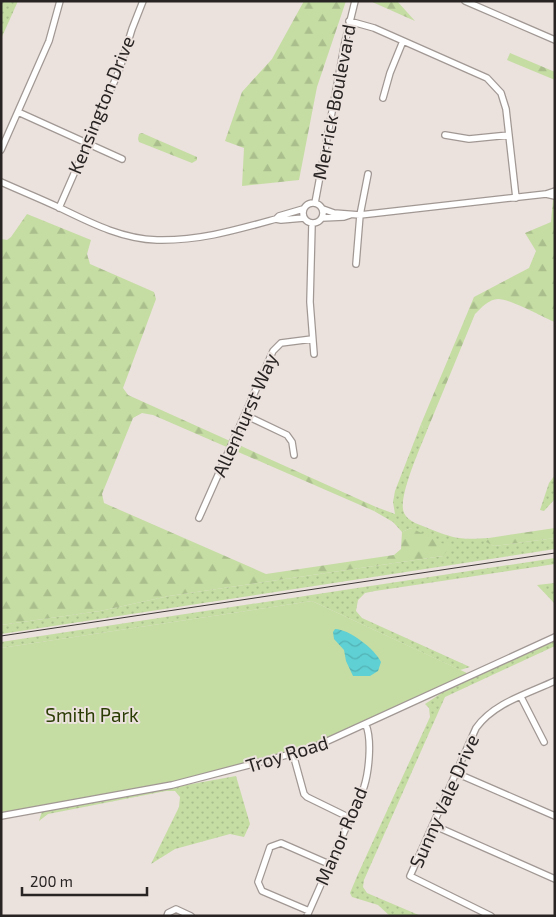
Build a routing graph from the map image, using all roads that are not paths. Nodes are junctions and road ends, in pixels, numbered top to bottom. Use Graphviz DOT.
graph roads {
  1 [pos="60,1"];
  2 [pos="143,1"];
  3 [pos="355,1"];
  4 [pos="465,1"];
  5 [pos="349,21"];
  6 [pos="555,40"];
  7 [pos="403,41"];
  8 [pos="383,98"];
  9 [pos="18,112"];
  10 [pos="445,135"];
  11 [pos="509,135"];
  12 [pos="87,144"];
  13 [pos="1,150"];
  14 [pos="122,159"];
  15 [pos="368,174"];
  16 [pos="1,182"];
  17 [pos="555,191"];
  18 [pos="546,194"];
  19 [pos="555,196"];
  20 [pos="516,198"];
  21 [pos="315,203"];
  22 [pos="59,208"];
  23 [pos="303,209"];
  24 [pos="322,209"];
  25 [pos="350,215"];
  26 [pos="360,215"];
  27 [pos="304,218"];
  28 [pos="322,218"];
  29 [pos="276,219"];
  30 [pos="312,224"];
  31 [pos="356,264"];
  32 [pos="312,339"];
  33 [pos="314,354"];
  34 [pos="245,415"];
  35 [pos="294,455"];
  36 [pos="199,518"];
  37 [pos="555,637"];
  38 [pos="555,681"];
  39 [pos="521,697"];
  40 [pos="366,725"];
  41 [pos="544,742"];
  42 [pos="293,754"];
  43 [pos="456,773"];
  44 [pos="1,816"];
  45 [pos="555,816"];
  46 [pos="350,818"];
  47 [pos="433,825"];
  48 [pos="329,864"];
  49 [pos="555,879"];
  50 [pos="308,913"];
  51 [pos="167,916"];
  52 [pos="191,916"];
  53 [pos="491,916"];
  1 -- 9 [label="street"];
  2 -- 12 [label="street, Kensington Drive"];
  3 -- 5 [label="street, Merrick Boulevard"];
  4 -- 6 [label="street"];
  5 -- 7 [label="street"];
  5 -- 21 [label="street, Merrick Boulevard"];
  7 -- 8 [label="street"];
  7 -- 11 [label="street"];
  9 -- 12 [label="street"];
  9 -- 13 [label="street"];
  10 -- 11 [label="street"];
  11 -- 20 [label="street"];
  12 -- 14 [label="street"];
  12 -- 22 [label="street, Kensington Drive"];
  15 -- 26 [label="street"];
  16 -- 22 [label="street"];
  17 -- 18 [label="street"];
  18 -- 19 [label="street"];
  18 -- 20 [label="street"];
  20 -- 26 [label="street"];
  21 -- 23 [label="street"];
  21 -- 24 [label="street"];
  22 -- 29 [label="street"];
  23 -- 27 [label="street"];
  23 -- 29 [label="street"];
  24 -- 25 [label="street"];
  24 -- 28 [label="street"];
  25 -- 26 [label="street"];
  25 -- 28 [label="street"];
  26 -- 31 [label="street"];
  27 -- 29 [label="street"];
  27 -- 30 [label="street"];
  28 -- 30 [label="street"];
  30 -- 32 [label="street"];
  32 -- 33 [label="street"];
  32 -- 34 [label="street, Allenhurst Way"];
  34 -- 35 [label="street"];
  34 -- 36 [label="street, Allenhurst Way"];
  37 -- 40 [label="street, Troy Road"];
  38 -- 39 [label="street, Sunny Vale Drive"];
  39 -- 41 [label="street"];
  39 -- 43 [label="street, Sunny Vale Drive"];
  40 -- 42 [label="street, Troy Road"];
  40 -- 46 [label="street, Manor Road"];
  42 -- 44 [label="street, Troy Road"];
  42 -- 46 [label="street"];
  43 -- 45 [label="street"];
  43 -- 47 [label="street, Sunny Vale Drive"];
  46 -- 48 [label="street, Manor Road"];
  47 -- 49 [label="street"];
  47 -- 53 [label="street, Sunny Vale Drive"];
  48 -- 50 [label="street, Manor Road"];
  48 -- 50 [label="street"];
  51 -- 52 [label="street"];
}
